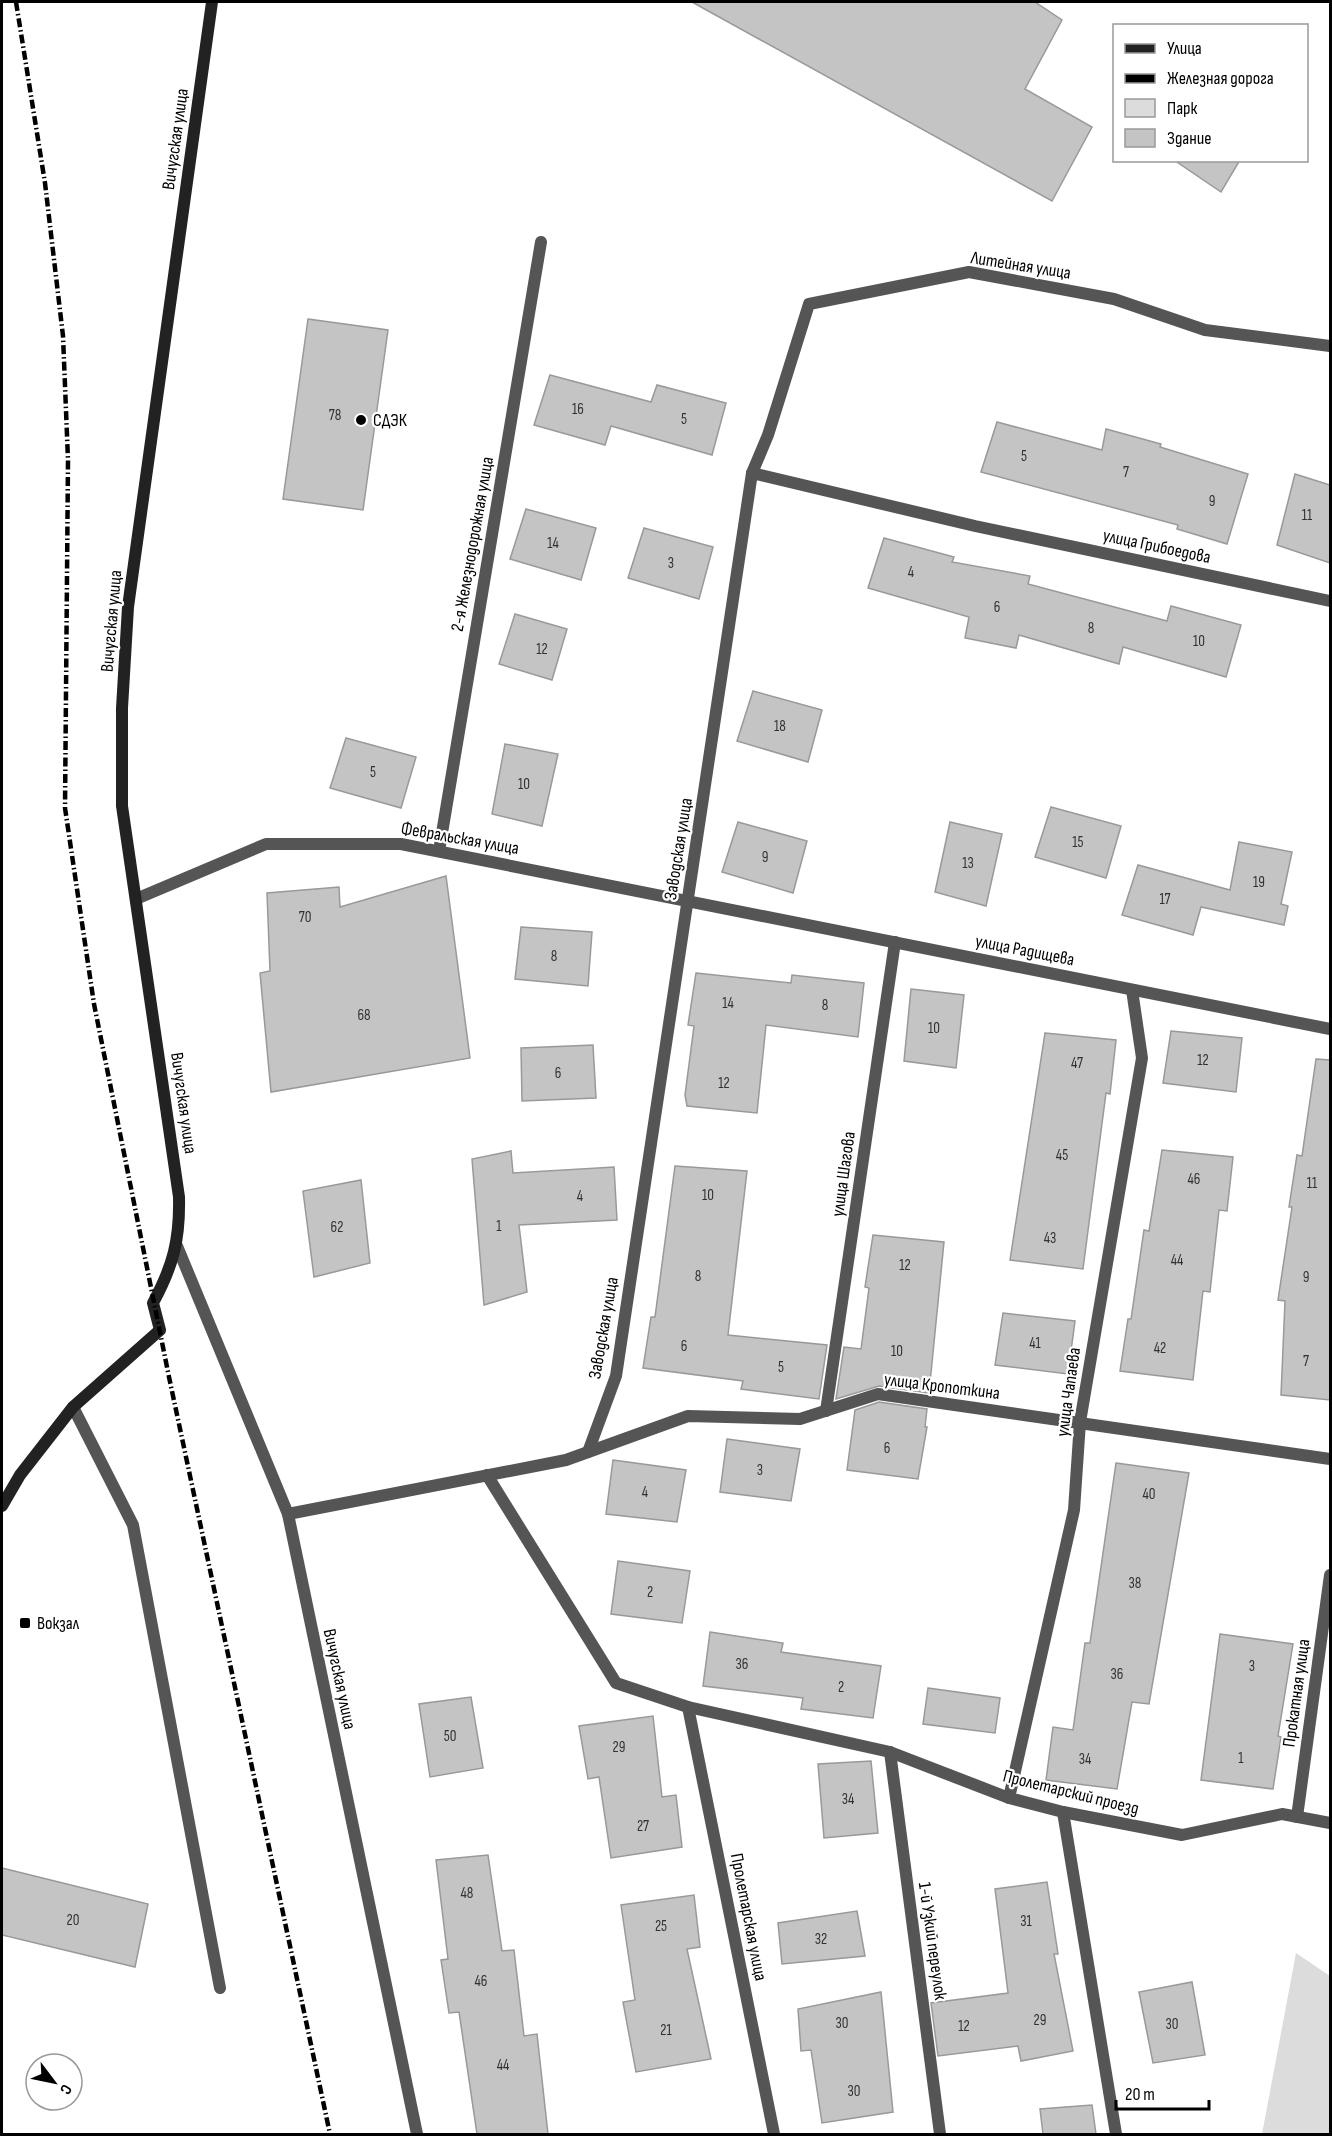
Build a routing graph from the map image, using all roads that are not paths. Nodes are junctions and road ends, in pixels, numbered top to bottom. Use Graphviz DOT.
graph roads {
  1 [pos="213,2"];
  2 [pos="541,242"];
  3 [pos="1330,346"];
  4 [pos="752,473"];
  5 [pos="1330,601"];
  6 [pos="439,851"];
  7 [pos="136,900"];
  8 [pos="688,901"];
  9 [pos="713,906"];
  10 [pos="895,942"];
  11 [pos="1132,990"];
  12 [pos="1330,1029"];
  13 [pos="177,1246"];
  14 [pos="73,1407"];
  15 [pos="826,1411"];
  16 [pos="1080,1422"];
  17 [pos="588,1452"];
  18 [pos="1330,1460"];
  19 [pos="487,1475"];
  20 [pos="2,1506"];
  21 [pos="288,1514"];
  22 [pos="1330,1575"];
  23 [pos="688,1707"];
  24 [pos="890,1752"];
  25 [pos="1009,1798"];
  26 [pos="1064,1812"];
  27 [pos="1297,1817"];
  28 [pos="1330,1823"];
  29 [pos="220,1988"];
  30 [pos="417,2134"];
  31 [pos="774,2134"];
  32 [pos="940,2134"];
  33 [pos="1116,2134"];
  1 -- 7 [label="main road, Вичугская улица"];
  2 -- 6 [label="street, 2-я Железнодорожная улица"];
  3 -- 4 [label="street, Литейная улица"];
  4 -- 5 [label="street, улица Грибоедова"];
  4 -- 8 [label="street, Заводская улица"];
  6 -- 7 [label="street, Февральская улица"];
  6 -- 8 [label="street, Февральская улица"];
  7 -- 13 [label="main road, Вичугская улица"];
  8 -- 9 [label="street, Февральская улица"];
  8 -- 17 [label="street, Заводская улица"];
  9 -- 10 [label="street, улица Радищева"];
  10 -- 11 [label="street, улица Радищева"];
  10 -- 15 [label="street, улица Шагова"];
  11 -- 12 [label="street, улица Радищева"];
  11 -- 16 [label="street, улица Чапаева"];
  13 -- 14 [label="main road, Вичугская улица"];
  13 -- 21 [label="street, Вичугская улица"];
  14 -- 20 [label="main road, Вичугская улица"];
  14 -- 29 [label="street"];
  15 -- 16 [label="street, улица Кропоткина"];
  15 -- 17 [label="street, улица Кропоткина"];
  16 -- 18 [label="street, улица Кропоткина"];
  16 -- 25 [label="street, улица Чапаева"];
  17 -- 19 [label="street, улица Кропоткина"];
  19 -- 21 [label="street, улица Кропоткина"];
  19 -- 23 [label="street, Пролетарский проезд"];
  21 -- 30 [label="street, Вичугская улица"];
  22 -- 27 [label="street, Прокатная улица"];
  23 -- 24 [label="street, Пролетарский проезд"];
  23 -- 31 [label="street, Пролетарская улица"];
  24 -- 25 [label="street, Пролетарский проезд"];
  24 -- 32 [label="street, 1-й Узкий переулок"];
  25 -- 26 [label="street, Пролетарский проезд"];
  26 -- 27 [label="street, Пролетарский проезд"];
  26 -- 33 [label="street"];
  27 -- 28 [label="street, Пролетарский проезд"];
}
